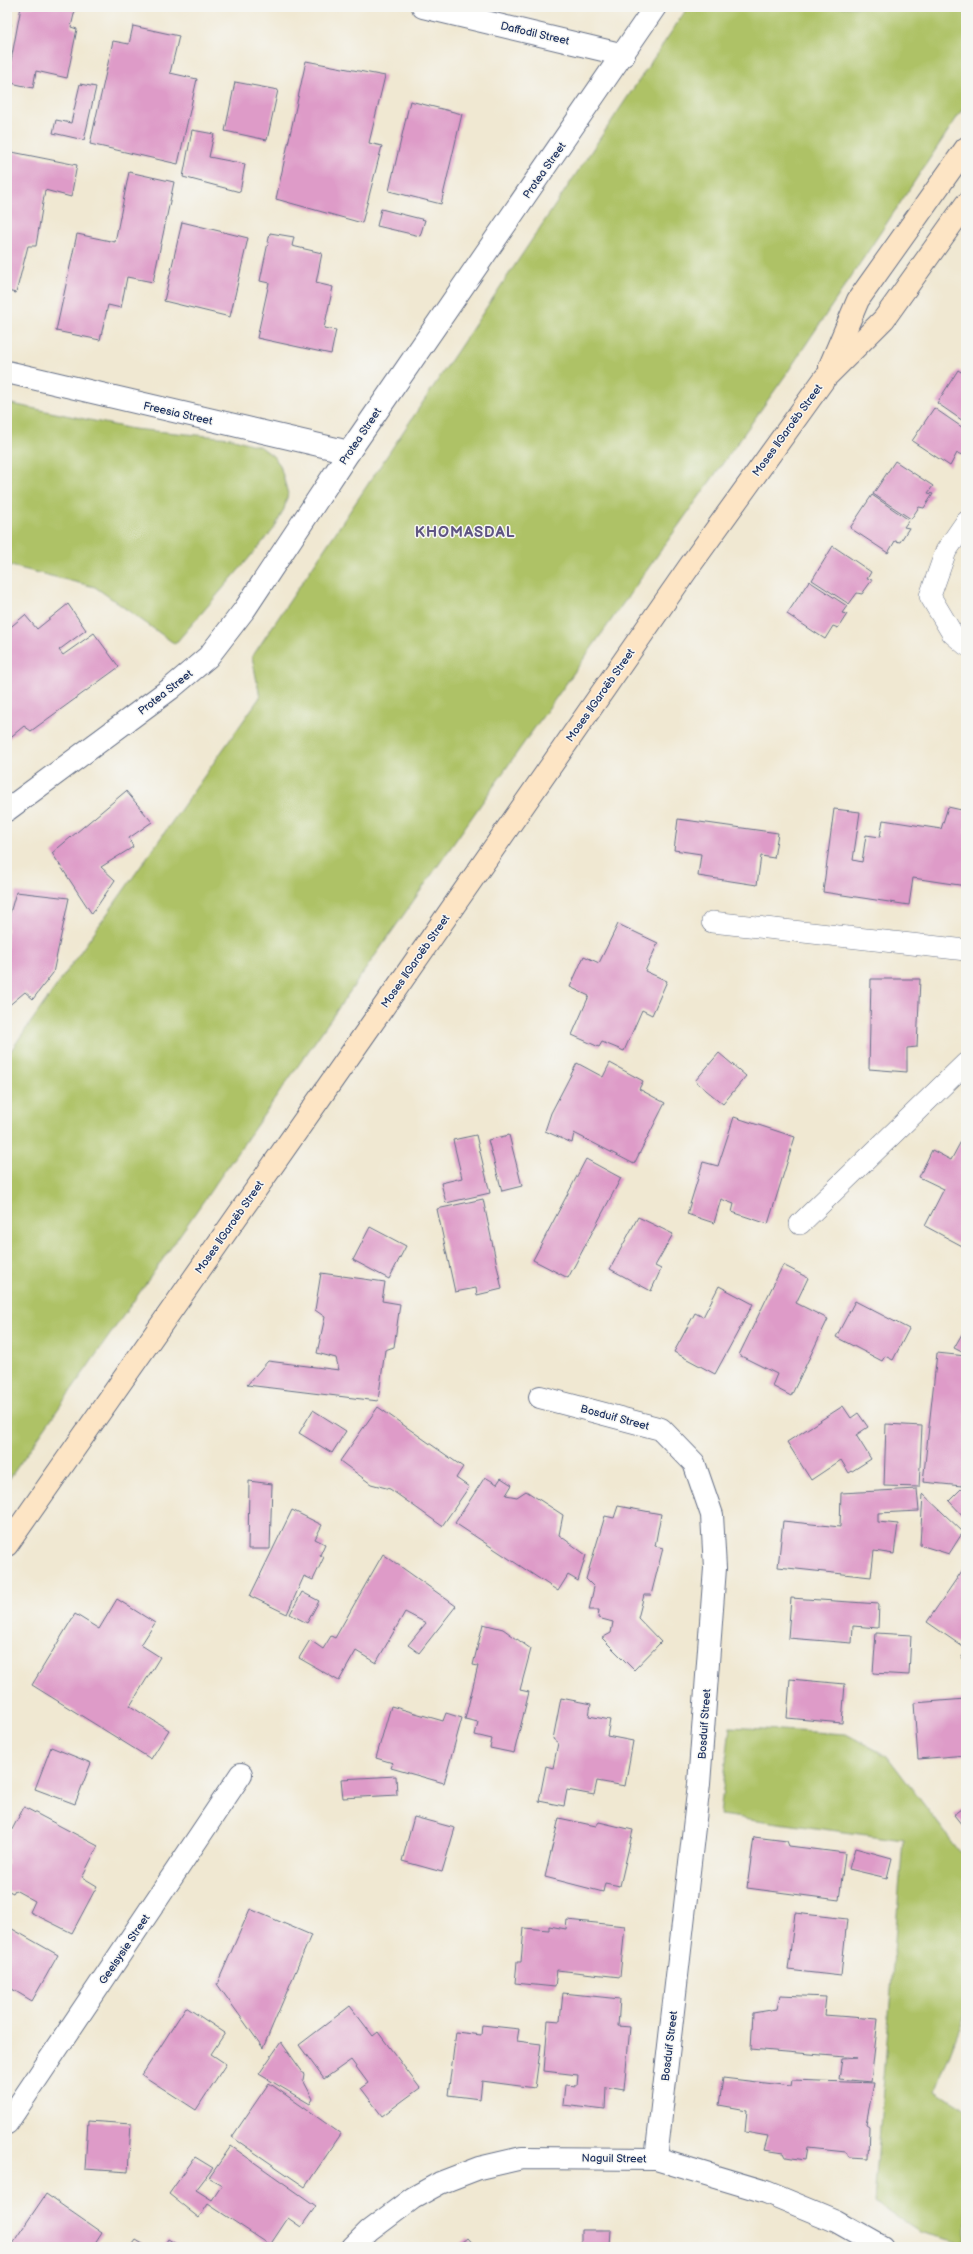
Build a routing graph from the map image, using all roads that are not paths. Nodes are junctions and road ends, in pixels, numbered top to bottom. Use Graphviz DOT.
graph roads {
  1 [pos="424,7"];
  2 [pos="655,7"];
  3 [pos="624,55"];
  4 [pos="966,148"];
  5 [pos="966,204"];
  6 [pos="7,372"];
  7 [pos="825,378"];
  8 [pos="349,452"];
  9 [pos="966,522"];
  10 [pos="966,644"];
  11 [pos="7,810"];
  12 [pos="712,922"];
  13 [pos="966,950"];
  14 [pos="966,1063"];
  15 [pos="800,1224"];
  16 [pos="540,1398"];
  17 [pos="7,1545"];
  18 [pos="241,1774"];
  19 [pos="7,2123"];
  20 [pos="656,2159"];
  21 [pos="354,2247"];
  22 [pos="882,2247"];
  1 -- 3 [label="street, Daffodil Street"];
  2 -- 3 [label="street, Protea Street"];
  3 -- 8 [label="street, Protea Street"];
  4 -- 7 [label="main road, Moses ǁGaroëb Street"];
  5 -- 7 [label="main road, Moses ǁGaroëb Street"];
  6 -- 8 [label="street, Freesia Street"];
  7 -- 17 [label="main road, Moses ǁGaroëb Street"];
  8 -- 11 [label="street, Protea Street"];
  9 -- 10 [label="lane"];
  12 -- 13 [label="lane"];
  14 -- 15 [label="lane"];
  16 -- 20 [label="street, Bosduif Street"];
  18 -- 19 [label="street, Geelsysie Street"];
  20 -- 21 [label="street, Naguil Street"];
  20 -- 22 [label="street, Naguil Street"];
}
